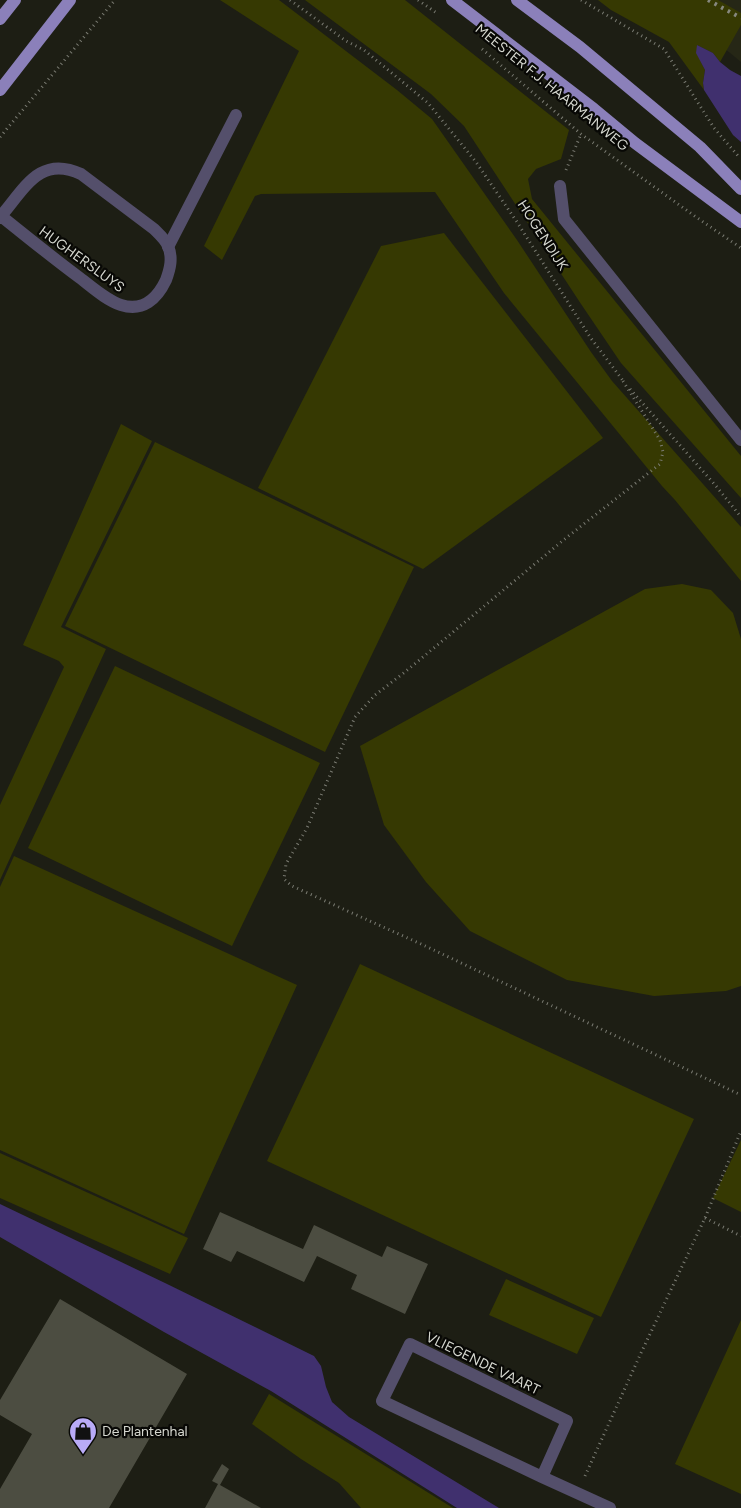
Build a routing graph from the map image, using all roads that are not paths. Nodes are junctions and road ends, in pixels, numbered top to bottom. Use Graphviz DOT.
graph roads {
  1 [pos="15,0"];
  2 [pos="70,0"];
  3 [pos="452,0"];
  4 [pos="517,0"];
  5 [pos="0,19"];
  6 [pos="0,90"];
  7 [pos="236,115"];
  8 [pos="560,186"];
  9 [pos="741,189"];
  10 [pos="1,217"];
  11 [pos="741,222"];
  12 [pos="168,247"];
  13 [pos="741,440"];
  14 [pos="542,1477"];
  15 [pos="610,1508"];
  1 -- 5 [label="main road"];
  2 -- 6 [label="main road"];
  3 -- 11 [label="main road, MEESTER F.J. HAARMANWEG"];
  4 -- 9 [label="main road"];
  7 -- 12 [label="street"];
  8 -- 13 [label="street, HOGENDIJK"];
  10 -- 12 [label="street, HUGHERSLUYS"];
  10 -- 12 [label="street, HUGHERSLUYS"];
  14 -- 14 [label="street, VLIEGENDE VAART"];
  14 -- 15 [label="street, VLIEGENDE VAART"];
}
